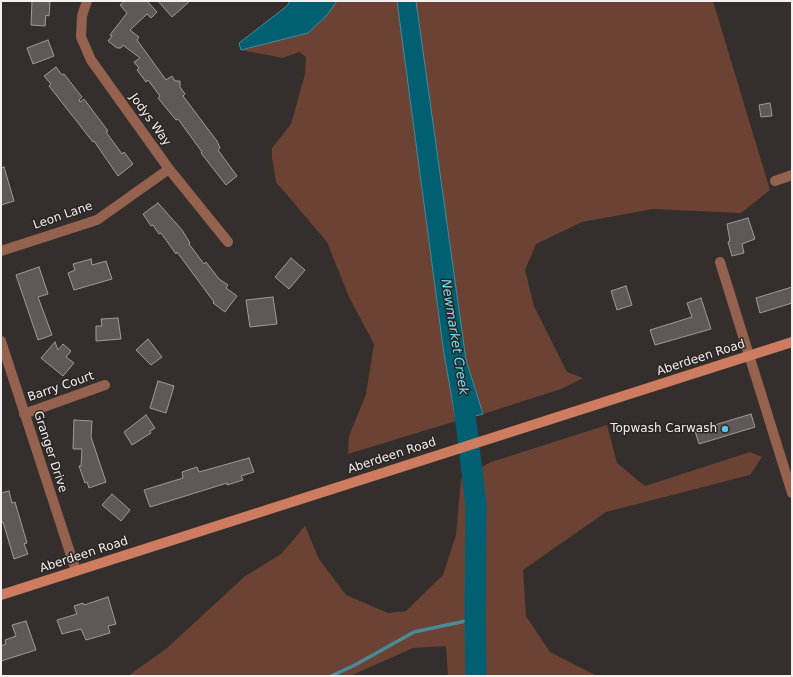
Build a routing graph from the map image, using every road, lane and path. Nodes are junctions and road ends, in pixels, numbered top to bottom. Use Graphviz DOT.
graph roads {
  1 [pos="87,1"];
  2 [pos="169,168"];
  3 [pos="792,175"];
  4 [pos="775,181"];
  5 [pos="228,242"];
  6 [pos="1,251"];
  7 [pos="720,262"];
  8 [pos="1,341"];
  9 [pos="792,342"];
  10 [pos="749,356"];
  11 [pos="105,385"];
  12 [pos="24,414"];
  13 [pos="792,493"];
  14 [pos="76,571"];
  15 [pos="1,595"];
  1 -- 2 [label="street, Jodys Way"];
  2 -- 5 [label="street, Jodys Way"];
  2 -- 6 [label="street, Leon Lane"];
  3 -- 4 [label="street"];
  7 -- 10 [label="street"];
  8 -- 12 [label="street, Granger Drive"];
  9 -- 10 [label="main road, Aberdeen Road"];
  10 -- 13 [label="street"];
  10 -- 14 [label="main road, Aberdeen Road"];
  11 -- 12 [label="street, Barry Court"];
  12 -- 14 [label="street, Granger Drive"];
  14 -- 15 [label="main road, Aberdeen Road"];
}
